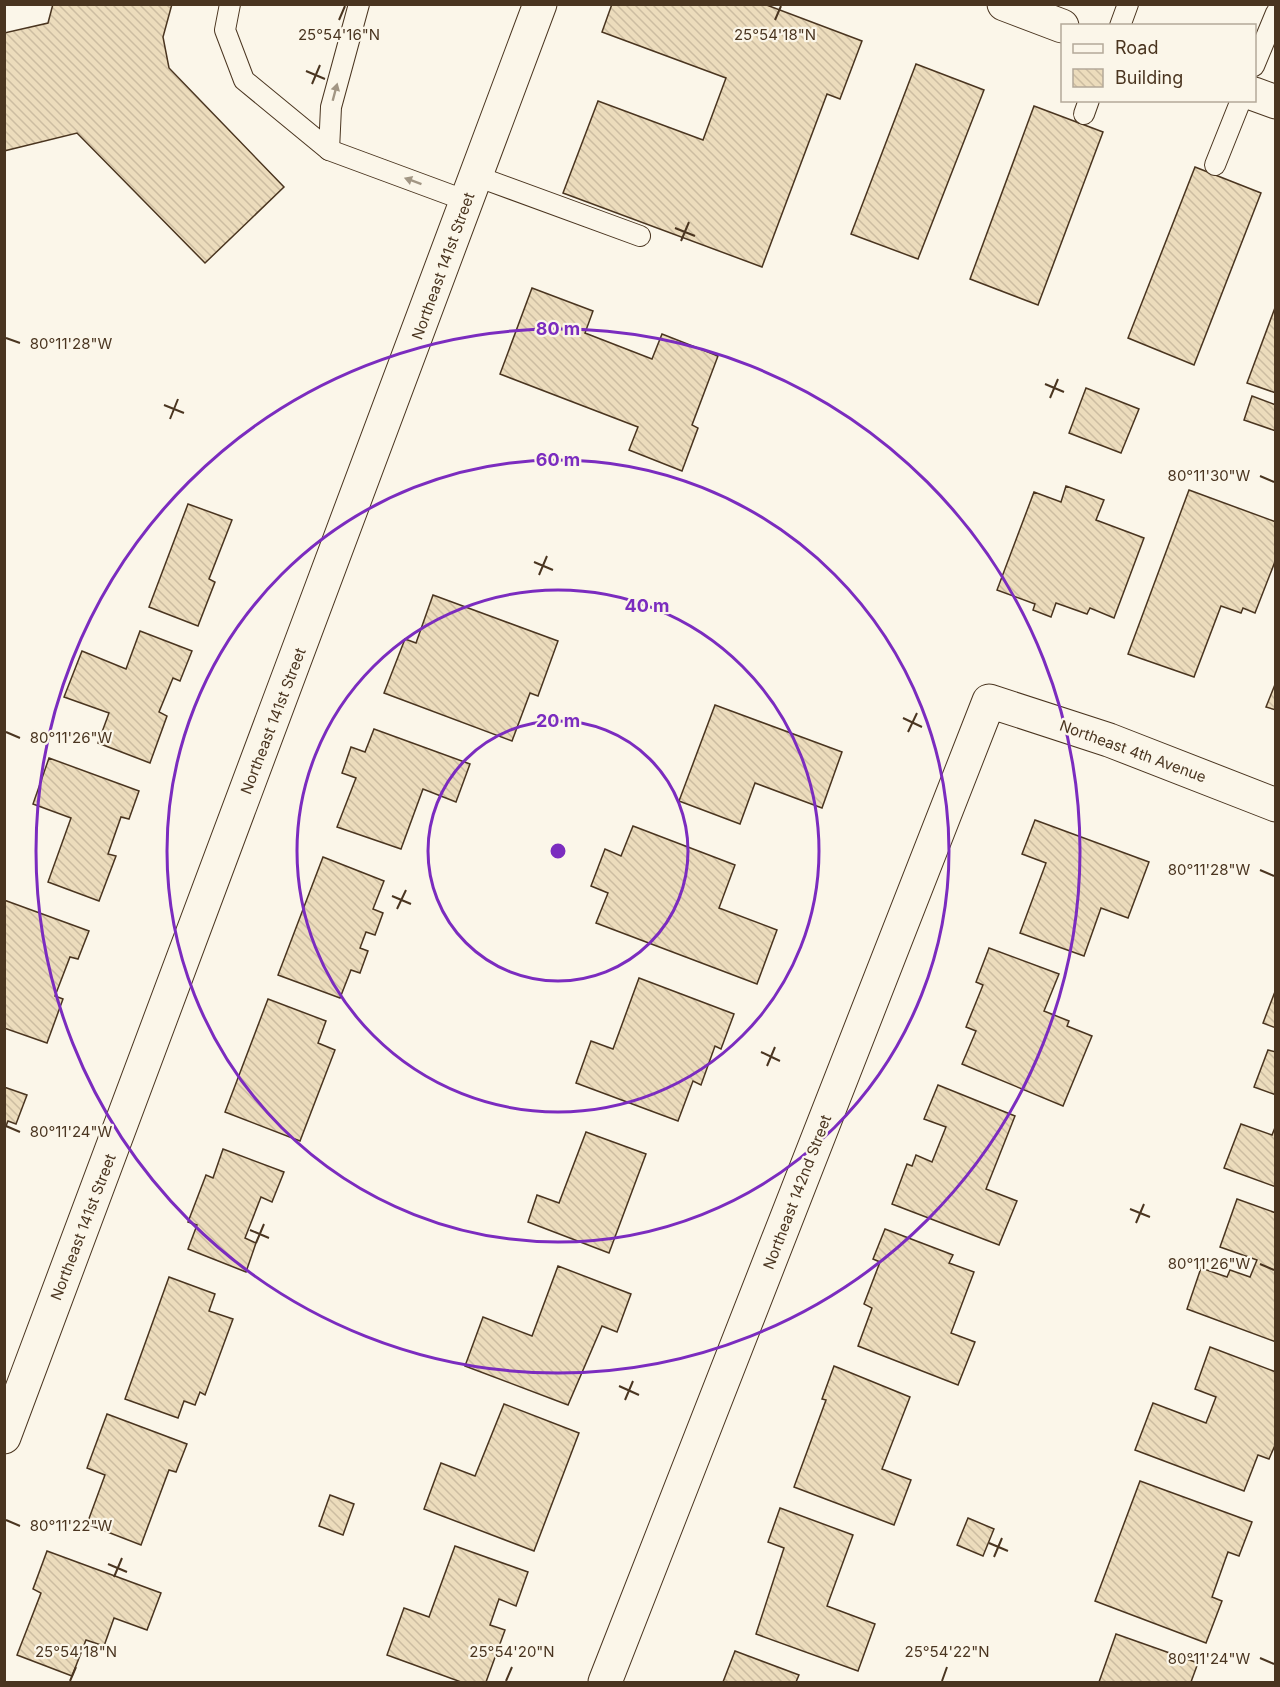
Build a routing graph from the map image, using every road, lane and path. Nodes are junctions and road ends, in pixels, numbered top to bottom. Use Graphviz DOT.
graph roads {
  1 [pos="230,4"];
  2 [pos="359,4"];
  3 [pos="540,4"];
  4 [pos="1005,4"];
  5 [pos="1128,4"];
  6 [pos="1275,13"];
  7 [pos="1121,24"];
  8 [pos="1061,26"];
  9 [pos="1256,61"];
  10 [pos="1256,95"];
  11 [pos="1240,102"];
  12 [pos="1275,102"];
  13 [pos="329,150"];
  14 [pos="1215,165"];
  15 [pos="472,188"];
  16 [pos="640,236"];
  17 [pos="989,701"];
  18 [pos="1275,805"];
  19 [pos="4,1437"];
  20 [pos="605,1683"];
  1 -- 13 [label="lane"];
  13 -- 2 [label="lane, one-way"];
  3 -- 15 [label="street, Northeast 141st Street"];
  4 -- 8 [label="street"];
  5 -- 7 [label="lane"];
  6 -- 9 [label="lane"];
  10 -- 12 [label="street"];
  11 -- 14 [label="lane"];
  15 -- 13 [label="lane, one-way"];
  15 -- 16 [label="lane"];
  15 -- 19 [label="street, Northeast 141st Street"];
  17 -- 18 [label="street, Northeast 4th Avenue"];
  17 -- 20 [label="street, Northeast 142nd Street"];
}
